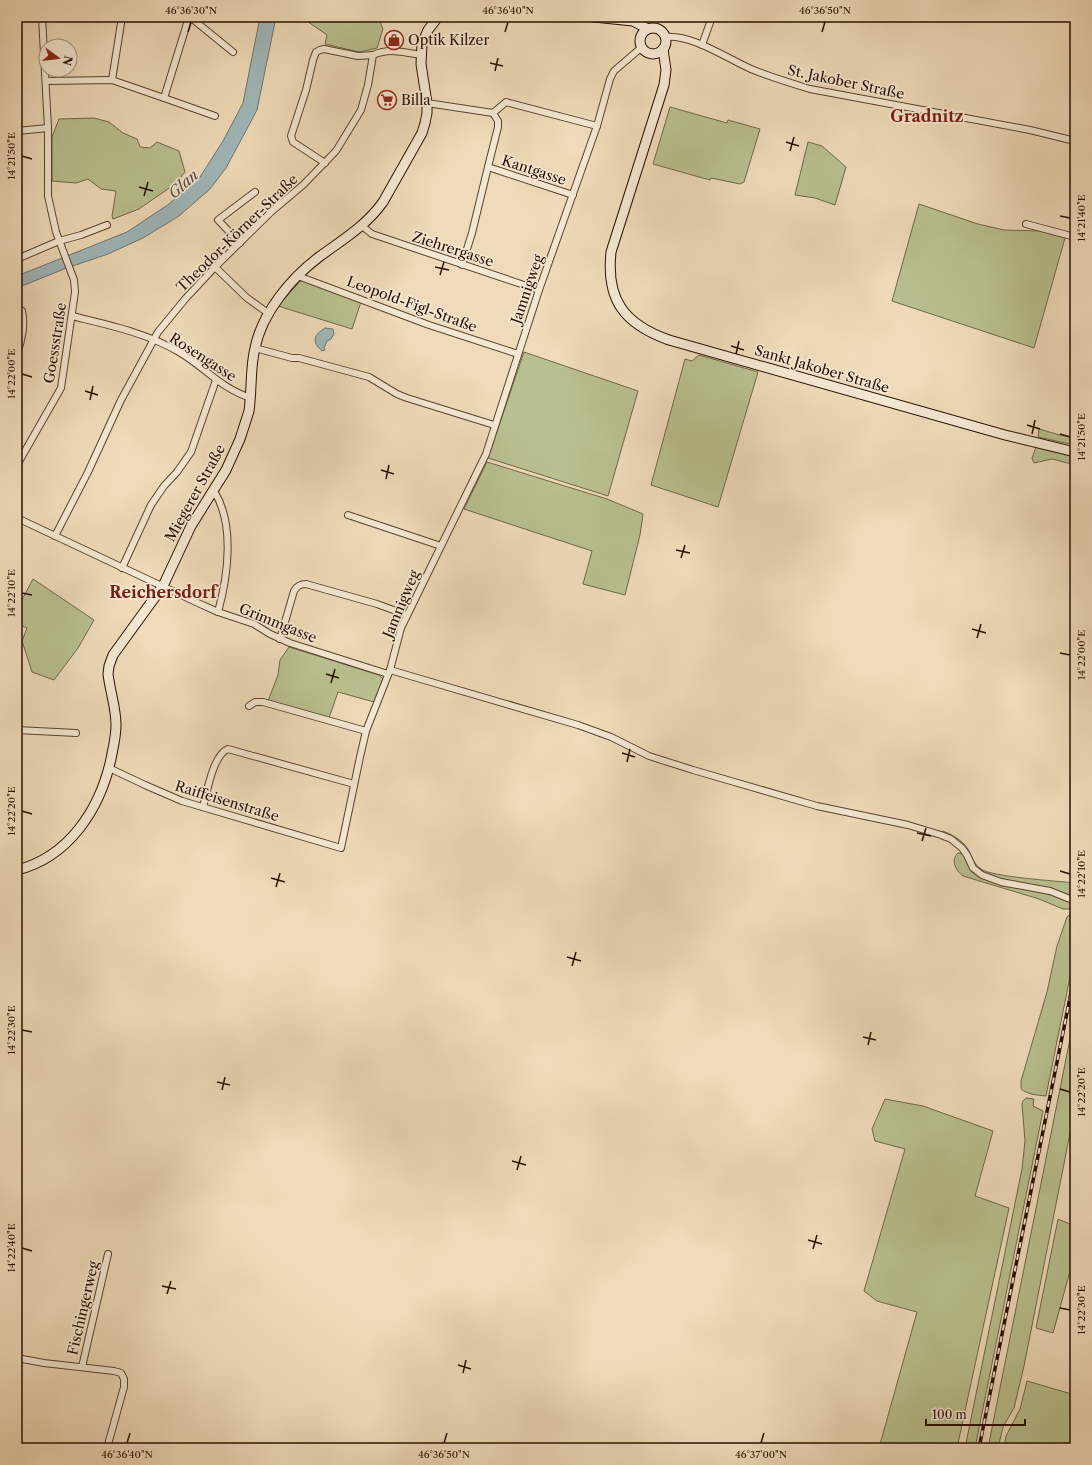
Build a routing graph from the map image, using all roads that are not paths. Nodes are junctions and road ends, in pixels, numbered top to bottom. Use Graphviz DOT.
graph roads {
  1 [pos="42,17"];
  2 [pos="122,17"];
  3 [pos="190,17"];
  4 [pos="438,17"];
  5 [pos="594,17"];
  6 [pos="712,17"];
  7 [pos="613,18"];
  8 [pos="645,32"];
  9 [pos="665,37"];
  10 [pos="702,45"];
  11 [pos="642,47"];
  12 [pos="663,49"];
  13 [pos="233,52"];
  14 [pos="654,54"];
  15 [pos="373,55"];
  16 [pos="421,55"];
  17 [pos="112,80"];
  18 [pos="46,81"];
  19 [pos="660,97"];
  20 [pos="164,98"];
  21 [pos="427,103"];
  22 [pos="494,113"];
  23 [pos="215,116"];
  24 [pos="597,126"];
  25 [pos="48,128"];
  26 [pos="17,131"];
  27 [pos="1075,141"];
  28 [pos="325,163"];
  29 [pos="488,167"];
  30 [pos="255,192"];
  31 [pos="573,195"];
  32 [pos="1026,224"];
  33 [pos="107,225"];
  34 [pos="362,226"];
  35 [pos="1075,237"];
  36 [pos="58,241"];
  37 [pos="240,242"];
  38 [pos="17,259"];
  39 [pos="462,264"];
  40 [pos="215,267"];
  41 [pos="298,276"];
  42 [pos="540,290"];
  43 [pos="22,311"];
  44 [pos="268,313"];
  45 [pos="72,316"];
  46 [pos="153,340"];
  47 [pos="255,348"];
  48 [pos="17,353"];
  49 [pos="518,354"];
  50 [pos="216,380"];
  51 [pos="251,398"];
  52 [pos="494,425"];
  53 [pos="1075,452"];
  54 [pos="19,457"];
  55 [pos="17,465"];
  56 [pos="214,490"];
  57 [pos="348,516"];
  58 [pos="17,518"];
  59 [pos="55,536"];
  60 [pos="441,546"];
  61 [pos="122,568"];
  62 [pos="163,586"];
  63 [pos="218,612"];
  64 [pos="407,614"];
  65 [pos="280,639"];
  66 [pos="389,672"];
  67 [pos="249,706"];
  68 [pos="17,730"];
  69 [pos="366,731"];
  70 [pos="76,733"];
  71 [pos="109,768"];
  72 [pos="354,784"];
  73 [pos="203,807"];
  74 [pos="340,848"];
  75 [pos="17,870"];
  76 [pos="1075,901"];
  77 [pos="108,1254"];
  78 [pos="17,1358"];
  79 [pos="82,1367"];
  80 [pos="107,1448"];
  1 -- 18 [label="street, Goessstraße"];
  2 -- 17 [label="street"];
  3 -- 13 [label="street"];
  3 -- 20 [label="street"];
  4 -- 16 [label="main road, Miegerer Straße"];
  5 -- 7 [label="main road"];
  6 -- 10 [label="street"];
  7 -- 8 [label="main road"];
  8 -- 9 [label="main road"];
  8 -- 11 [label="main road"];
  9 -- 10 [label="street, St. Jakober Straße"];
  9 -- 12 [label="main road, Sankt Jakober Straße"];
  10 -- 27 [label="street, St. Jakober Straße"];
  11 -- 14 [label="main road"];
  11 -- 24 [label="street, Jamnigweg"];
  12 -- 14 [label="main road"];
  12 -- 19 [label="main road, Sankt Jakober Straße"];
  14 -- 19 [label="main road, Sankt Jakober Straße"];
  15 -- 16 [label="street"];
  15 -- 28 [label="street, Theodor-Körner-Straße"];
  15 -- 28 [label="street"];
  16 -- 21 [label="main road, Miegerer Straße"];
  17 -- 18 [label="street"];
  17 -- 20 [label="street"];
  18 -- 25 [label="street, Goessstraße"];
  19 -- 53 [label="main road, Sankt Jakober Straße"];
  20 -- 23 [label="street"];
  21 -- 22 [label="street"];
  21 -- 34 [label="main road, Miegerer Straße"];
  22 -- 24 [label="street"];
  22 -- 29 [label="street, Kantgasse"];
  24 -- 31 [label="street, Jamnigweg"];
  25 -- 26 [label="street"];
  25 -- 36 [label="street, Goessstraße"];
  28 -- 37 [label="street, Theodor-Körner-Straße"];
  29 -- 31 [label="street, Kantgasse"];
  29 -- 39 [label="street, Kantgasse"];
  30 -- 37 [label="street"];
  31 -- 42 [label="street, Jamnigweg"];
  32 -- 35 [label="street"];
  33 -- 36 [label="street"];
  34 -- 39 [label="street, Ziehrergasse"];
  34 -- 41 [label="main road, Miegerer Straße"];
  36 -- 38 [label="street"];
  36 -- 45 [label="street, Goessstraße"];
  37 -- 40 [label="street, Theodor-Körner-Straße"];
  39 -- 42 [label="street, Ziehrergasse"];
  40 -- 44 [label="street"];
  40 -- 46 [label="street, Theodor-Körner-Straße"];
  41 -- 44 [label="main road, Miegerer Straße"];
  41 -- 49 [label="street, Leopold-Figl-Straße"];
  42 -- 49 [label="street, Jamnigweg"];
  43 -- 48 [label="street"];
  44 -- 47 [label="main road, Miegerer Straße"];
  45 -- 46 [label="street, Rosengasse"];
  45 -- 54 [label="street, Goessstraße"];
  46 -- 50 [label="street, Rosengasse"];
  46 -- 59 [label="street, Theodor-Körner-Straße"];
  47 -- 51 [label="main road, Miegerer Straße"];
  47 -- 52 [label="street"];
  49 -- 52 [label="street, Jamnigweg"];
  50 -- 51 [label="street, Rosengasse"];
  50 -- 61 [label="street"];
  51 -- 56 [label="main road, Miegerer Straße"];
  52 -- 60 [label="street, Jamnigweg"];
  54 -- 55 [label="street, Goessstraße"];
  56 -- 62 [label="main road, Miegerer Straße"];
  56 -- 63 [label="street"];
  57 -- 60 [label="street"];
  58 -- 59 [label="street, Grimmgasse"];
  59 -- 61 [label="street, Grimmgasse"];
  60 -- 64 [label="street, Jamnigweg"];
  61 -- 62 [label="street, Grimmgasse"];
  62 -- 63 [label="street, Grimmgasse"];
  62 -- 71 [label="main road, Miegerer Straße"];
  63 -- 65 [label="street, Grimmgasse"];
  64 -- 65 [label="street"];
  64 -- 66 [label="street, Jamnigweg"];
  65 -- 66 [label="street, Grimmgasse"];
  66 -- 69 [label="street, Jamnigweg"];
  66 -- 76 [label="street, Grimmgasse"];
  67 -- 69 [label="street"];
  68 -- 70 [label="street"];
  69 -- 72 [label="street, Jamnigweg"];
  71 -- 73 [label="street, Raiffeisenstraße"];
  71 -- 75 [label="main road, Miegerer Straße"];
  72 -- 73 [label="street"];
  72 -- 74 [label="street, Jamnigweg"];
  73 -- 74 [label="street, Raiffeisenstraße"];
  77 -- 79 [label="street, Fischingerweg"];
  78 -- 79 [label="street"];
  79 -- 80 [label="street"];
}
